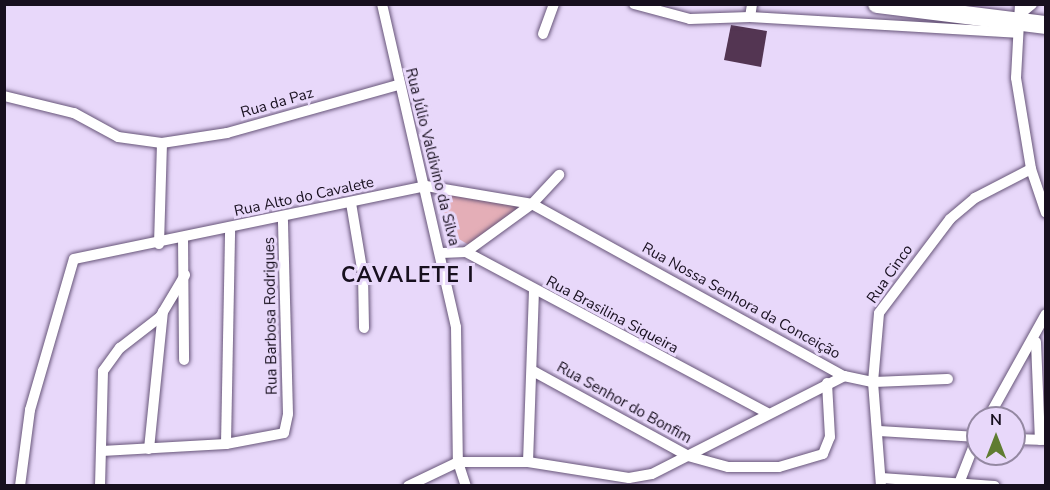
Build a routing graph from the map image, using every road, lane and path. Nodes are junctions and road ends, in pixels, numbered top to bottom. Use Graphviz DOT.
graph roads {
  1 [pos="382,4"];
  2 [pos="554,4"];
  3 [pos="634,4"];
  4 [pos="752,4"];
  5 [pos="877,4"];
  6 [pos="1032,4"];
  7 [pos="750,17"];
  8 [pos="1018,18"];
  9 [pos="1046,25"];
  10 [pos="543,34"];
  11 [pos="398,85"];
  12 [pos="4,96"];
  13 [pos="162,143"];
  14 [pos="1031,169"];
  15 [pos="559,176"];
  16 [pos="426,186"];
  17 [pos="351,203"];
  18 [pos="532,204"];
  19 [pos="1046,213"];
  20 [pos="283,218"];
  21 [pos="230,228"];
  22 [pos="183,237"];
  23 [pos="159,244"];
  24 [pos="466,252"];
  25 [pos="441,253"];
  26 [pos="185,275"];
  27 [pos="534,291"];
  28 [pos="164,312"];
  29 [pos="1046,315"];
  30 [pos="364,328"];
  31 [pos="1036,340"];
  32 [pos="184,360"];
  33 [pos="533,371"];
  34 [pos="844,376"];
  35 [pos="948,379"];
  36 [pos="873,382"];
  37 [pos="827,383"];
  38 [pos="995,406"];
  39 [pos="766,413"];
  40 [pos="879,431"];
  41 [pos="966,436"];
  42 [pos="1026,439"];
  43 [pos="1043,440"];
  44 [pos="226,444"];
  45 [pos="149,449"];
  46 [pos="102,451"];
  47 [pos="688,456"];
  48 [pos="458,462"];
  49 [pos="528,462"];
  50 [pos="966,466"];
  51 [pos="881,482"];
  52 [pos="959,483"];
  53 [pos="20,486"];
  54 [pos="100,486"];
  55 [pos="408,486"];
  56 [pos="466,486"];
  57 [pos="995,486"];
  1 -- 11 [label="street, Rua Júlio Valdivino da Silva"];
  2 -- 10 [label="street"];
  3 -- 7 [label="street"];
  4 -- 7 [label="street"];
  5 -- 8 [label="highway"];
  6 -- 8 [label="street"];
  7 -- 8 [label="street"];
  8 -- 9 [label="highway"];
  8 -- 14 [label="street"];
  11 -- 13 [label="street, Rua da Paz"];
  11 -- 16 [label="street, Rua Júlio Valdivino da Silva"];
  12 -- 13 [label="street, Rua da Paz"];
  13 -- 23 [label="street"];
  14 -- 19 [label="street"];
  14 -- 36 [label="street, Rua Cinco"];
  15 -- 18 [label="street"];
  16 -- 17 [label="street, Rua Alto do Cavalete"];
  16 -- 18 [label="street, Rua Alto do Cavalete"];
  16 -- 25 [label="street, Rua Júlio Valdivino da Silva"];
  17 -- 20 [label="street, Rua Alto do Cavalete"];
  17 -- 30 [label="street"];
  18 -- 24 [label="street"];
  18 -- 34 [label="street, Rua Nossa Senhora da Conceição"];
  20 -- 21 [label="street, Rua Alto do Cavalete"];
  20 -- 44 [label="street, Rua Barbosa Rodrigues"];
  21 -- 22 [label="street, Rua Alto do Cavalete"];
  21 -- 44 [label="street"];
  22 -- 23 [label="street, Rua Alto do Cavalete"];
  22 -- 26 [label="street"];
  23 -- 53 [label="street, Rua Alto do Cavalete"];
  24 -- 25 [label="street"];
  24 -- 27 [label="street, Rua Brasilina Siqueira"];
  25 -- 48 [label="street, Rua Júlio Valdivino da Silva"];
  26 -- 28 [label="street"];
  26 -- 32 [label="street"];
  27 -- 33 [label="street"];
  27 -- 39 [label="street, Rua Brasilina Siqueira"];
  28 -- 45 [label="street"];
  28 -- 46 [label="street"];
  29 -- 31 [label="street"];
  31 -- 38 [label="street"];
  31 -- 43 [label="street"];
  33 -- 47 [label="street, Rua Senhor do Bonfim"];
  33 -- 49 [label="street"];
  34 -- 36 [label="street, Rua Nossa Senhora da Conceição"];
  34 -- 37 [label="street"];
  35 -- 36 [label="street, Rua Nossa Senhora da Conceição"];
  36 -- 40 [label="street, Rua Cinco"];
  37 -- 39 [label="street"];
  37 -- 47 [label="street, Rua Senhor do Bonfim"];
  39 -- 47 [label="street"];
  40 -- 41 [label="street"];
  40 -- 51 [label="street, Rua Cinco"];
  42 -- 43 [label="street"];
  44 -- 45 [label="street"];
  45 -- 46 [label="street"];
  46 -- 54 [label="street"];
  47 -- 49 [label="street"];
  48 -- 49 [label="street"];
  48 -- 55 [label="street"];
  48 -- 56 [label="street, Rua Júlio Valdivino da Silva"];
  50 -- 52 [label="street"];
  51 -- 52 [label="street"];
  52 -- 57 [label="street"];
}
